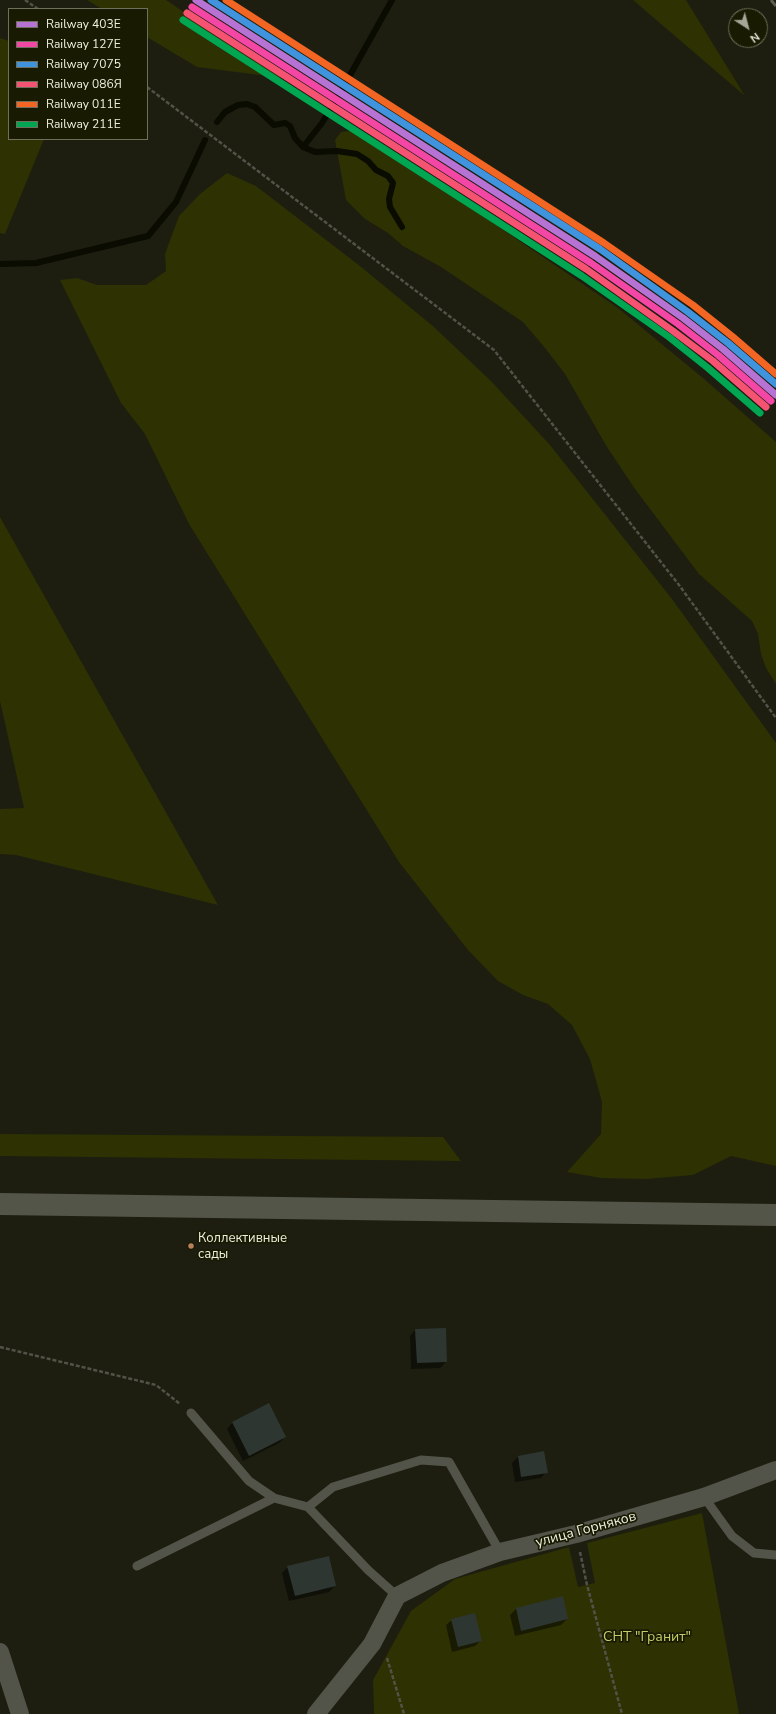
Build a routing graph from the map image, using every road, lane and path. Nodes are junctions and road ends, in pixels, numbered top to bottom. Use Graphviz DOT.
graph roads {
  1 [pos="25,0"];
  2 [pos="37,8"];
  3 [pos="148,88"];
  4 [pos="776,718"];
  5 [pos="0,1204"];
  6 [pos="776,1215"];
  7 [pos="0,1347"];
  8 [pos="191,1413"];
  9 [pos="776,1470"];
  10 [pos="704,1497"];
  11 [pos="274,1498"];
  12 [pos="308,1507"];
  13 [pos="576,1534"];
  14 [pos="500,1552"];
  15 [pos="776,1555"];
  16 [pos="137,1566"];
  17 [pos="397,1596"];
  18 [pos="372,1644"];
  19 [pos="0,1652"];
  20 [pos="20,1714"];
  21 [pos="316,1714"];
  22 [pos="404,1714"];
  23 [pos="622,1714"];
  1 -- 2 [label="path"];
  3 -- 4 [label="path"];
  5 -- 6 [label="main road"];
  7 -- 8 [label="path"];
  8 -- 11 [label="lane"];
  9 -- 10 [label="street, улица Горняков"];
  10 -- 13 [label="street, улица Горняков"];
  10 -- 15 [label="lane"];
  11 -- 12 [label="lane"];
  11 -- 16 [label="lane"];
  12 -- 14 [label="lane"];
  12 -- 17 [label="lane"];
  13 -- 14 [label="street, улица Горняков"];
  13 -- 23 [label="path"];
  14 -- 17 [label="street, улица Горняков"];
  17 -- 18 [label="street"];
  18 -- 21 [label="street"];
  18 -- 22 [label="path"];
  19 -- 20 [label="street"];
}
